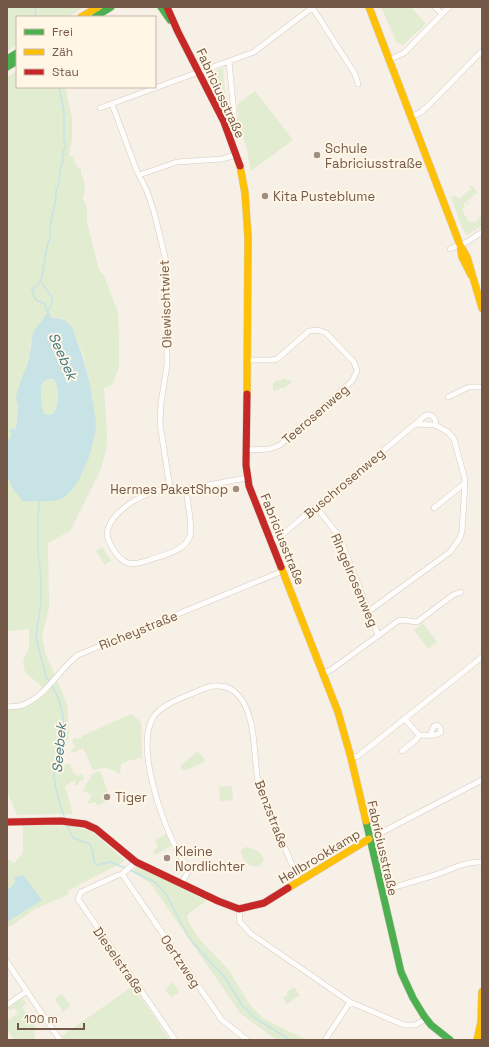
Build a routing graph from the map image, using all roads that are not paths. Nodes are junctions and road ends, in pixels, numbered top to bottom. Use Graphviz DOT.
graph roads {
  1 [pos="98,7"];
  2 [pos="111,7"];
  3 [pos="160,7"];
  4 [pos="167,7"];
  5 [pos="313,7"];
  6 [pos="369,7"];
  7 [pos="435,7"];
  8 [pos="449,7"];
  9 [pos="442,14"];
  10 [pos="83,16"];
  11 [pos="96,16"];
  12 [pos="177,30"];
  13 [pos="482,51"];
  14 [pos="16,54"];
  15 [pos="7,59"];
  16 [pos="389,60"];
  17 [pos="16,62"];
  18 [pos="229,62"];
  19 [pos="7,67"];
  20 [pos="199,71"];
  21 [pos="358,84"];
  22 [pos="156,87"];
  23 [pos="154,88"];
  24 [pos="112,104"];
  25 [pos="100,108"];
  26 [pos="411,117"];
  27 [pos="235,124"];
  28 [pos="236,155"];
  29 [pos="139,175"];
  30 [pos="482,232"];
  31 [pos="460,244"];
  32 [pos="450,249"];
  33 [pos="482,308"];
  34 [pos="247,360"];
  35 [pos="482,387"];
  36 [pos="448,397"];
  37 [pos="416,424"];
  38 [pos="435,425"];
  39 [pos="246,450"];
  40 [pos="247,478"];
  41 [pos="465,483"];
  42 [pos="170,488"];
  43 [pos="186,488"];
  44 [pos="316,507"];
  45 [pos="434,508"];
  46 [pos="271,542"];
  47 [pos="283,570"];
  48 [pos="461,592"];
  49 [pos="369,611"];
  50 [pos="378,635"];
  51 [pos="482,657"];
  52 [pos="324,673"];
  53 [pos="7,707"];
  54 [pos="404,718"];
  55 [pos="419,735"];
  56 [pos="430,735"];
  57 [pos="402,751"];
  58 [pos="351,758"];
  59 [pos="482,780"];
  60 [pos="474,785"];
  61 [pos="482,785"];
  62 [pos="7,822"];
  63 [pos="369,840"];
  64 [pos="136,862"];
  65 [pos="482,862"];
  66 [pos="126,871"];
  67 [pos="299,881"];
  68 [pos="181,884"];
  69 [pos="381,891"];
  70 [pos="239,909"];
  71 [pos="7,962"];
  72 [pos="27,991"];
  73 [pos="482,992"];
  74 [pos="350,1002"];
  75 [pos="7,1005"];
  76 [pos="426,1019"];
  77 [pos="482,1024"];
  78 [pos="451,1039"];
  79 [pos="60,1040"];
  80 [pos="174,1040"];
  81 [pos="247,1040"];
  82 [pos="325,1040"];
  83 [pos="477,1040"];
  1 -- 10 [label="street"];
  2 -- 11 [label="street"];
  3 -- 12 [label="street, Fabriciusstraße"];
  4 -- 12 [label="street, Fabriciusstraße"];
  5 -- 18 [label="street"];
  5 -- 21 [label="street"];
  6 -- 16 [label="street"];
  7 -- 9 [label="street"];
  8 -- 9 [label="street"];
  9 -- 16 [label="street"];
  12 -- 20 [label="street, Fabriciusstraße"];
  13 -- 26 [label="street"];
  14 -- 15 [label="street"];
  16 -- 26 [label="street"];
  17 -- 19 [label="street"];
  18 -- 20 [label="street"];
  18 -- 27 [label="street, Fabriciusstraße"];
  20 -- 22 [label="street"];
  20 -- 28 [label="street, Fabriciusstraße"];
  23 -- 24 [label="street"];
  24 -- 25 [label="street"];
  24 -- 29 [label="street, Olewischtwiet"];
  26 -- 31 [label="street"];
  28 -- 29 [label="street"];
  28 -- 34 [label="street, Fabriciusstraße"];
  29 -- 42 [label="street, Olewischtwiet"];
  30 -- 31 [label="street"];
  31 -- 32 [label="street"];
  31 -- 33 [label="street"];
  34 -- 39 [label="street, Fabriciusstraße"];
  34 -- 39 [label="street, Teerosenweg"];
  35 -- 36 [label="street"];
  37 -- 38 [label="street"];
  37 -- 38 [label="street, Buschrosenweg"];
  37 -- 44 [label="street, Buschrosenweg"];
  38 -- 41 [label="street, Buschrosenweg"];
  39 -- 40 [label="street, Fabriciusstraße"];
  40 -- 43 [label="street"];
  40 -- 46 [label="street, Fabriciusstraße"];
  41 -- 45 [label="street"];
  41 -- 49 [label="street, Buschrosenweg"];
  42 -- 43 [label="street"];
  42 -- 43 [label="street"];
  44 -- 46 [label="street, Buschrosenweg"];
  44 -- 49 [label="street, Ringelrosenweg"];
  46 -- 47 [label="street, Fabriciusstraße"];
  47 -- 52 [label="street, Fabriciusstraße"];
  47 -- 53 [label="street, Richeystraße"];
  48 -- 50 [label="street"];
  49 -- 50 [label="street, Ringelrosenweg"];
  50 -- 52 [label="street"];
  51 -- 54 [label="street"];
  52 -- 58 [label="street, Fabriciusstraße"];
  54 -- 55 [label="street"];
  54 -- 58 [label="street"];
  55 -- 56 [label="street"];
  55 -- 57 [label="street"];
  58 -- 63 [label="street, Fabriciusstraße"];
  59 -- 60 [label="street, Hellbrookkamp"];
  60 -- 61 [label="street, Hellbrookkamp"];
  60 -- 63 [label="street, Hellbrookkamp"];
  62 -- 64 [label="street"];
  63 -- 67 [label="street, Hellbrookkamp"];
  63 -- 69 [label="street, Fabriciusstraße"];
  64 -- 66 [label="street"];
  64 -- 68 [label="street"];
  65 -- 69 [label="street"];
  66 -- 80 [label="street, Dieselstraße"];
  66 -- 81 [label="street, Oertzweg"];
  67 -- 68 [label="street, Benzstraße"];
  67 -- 70 [label="street, Hellbrookkamp"];
  68 -- 70 [label="street"];
  69 -- 76 [label="street, Fabriciusstraße"];
  70 -- 74 [label="street"];
  71 -- 72 [label="street"];
  72 -- 75 [label="street"];
  72 -- 79 [label="street"];
  73 -- 77 [label="street"];
  74 -- 76 [label="street"];
  74 -- 82 [label="street"];
  76 -- 78 [label="street, Fabriciusstraße"];
  77 -- 83 [label="street"];
}
